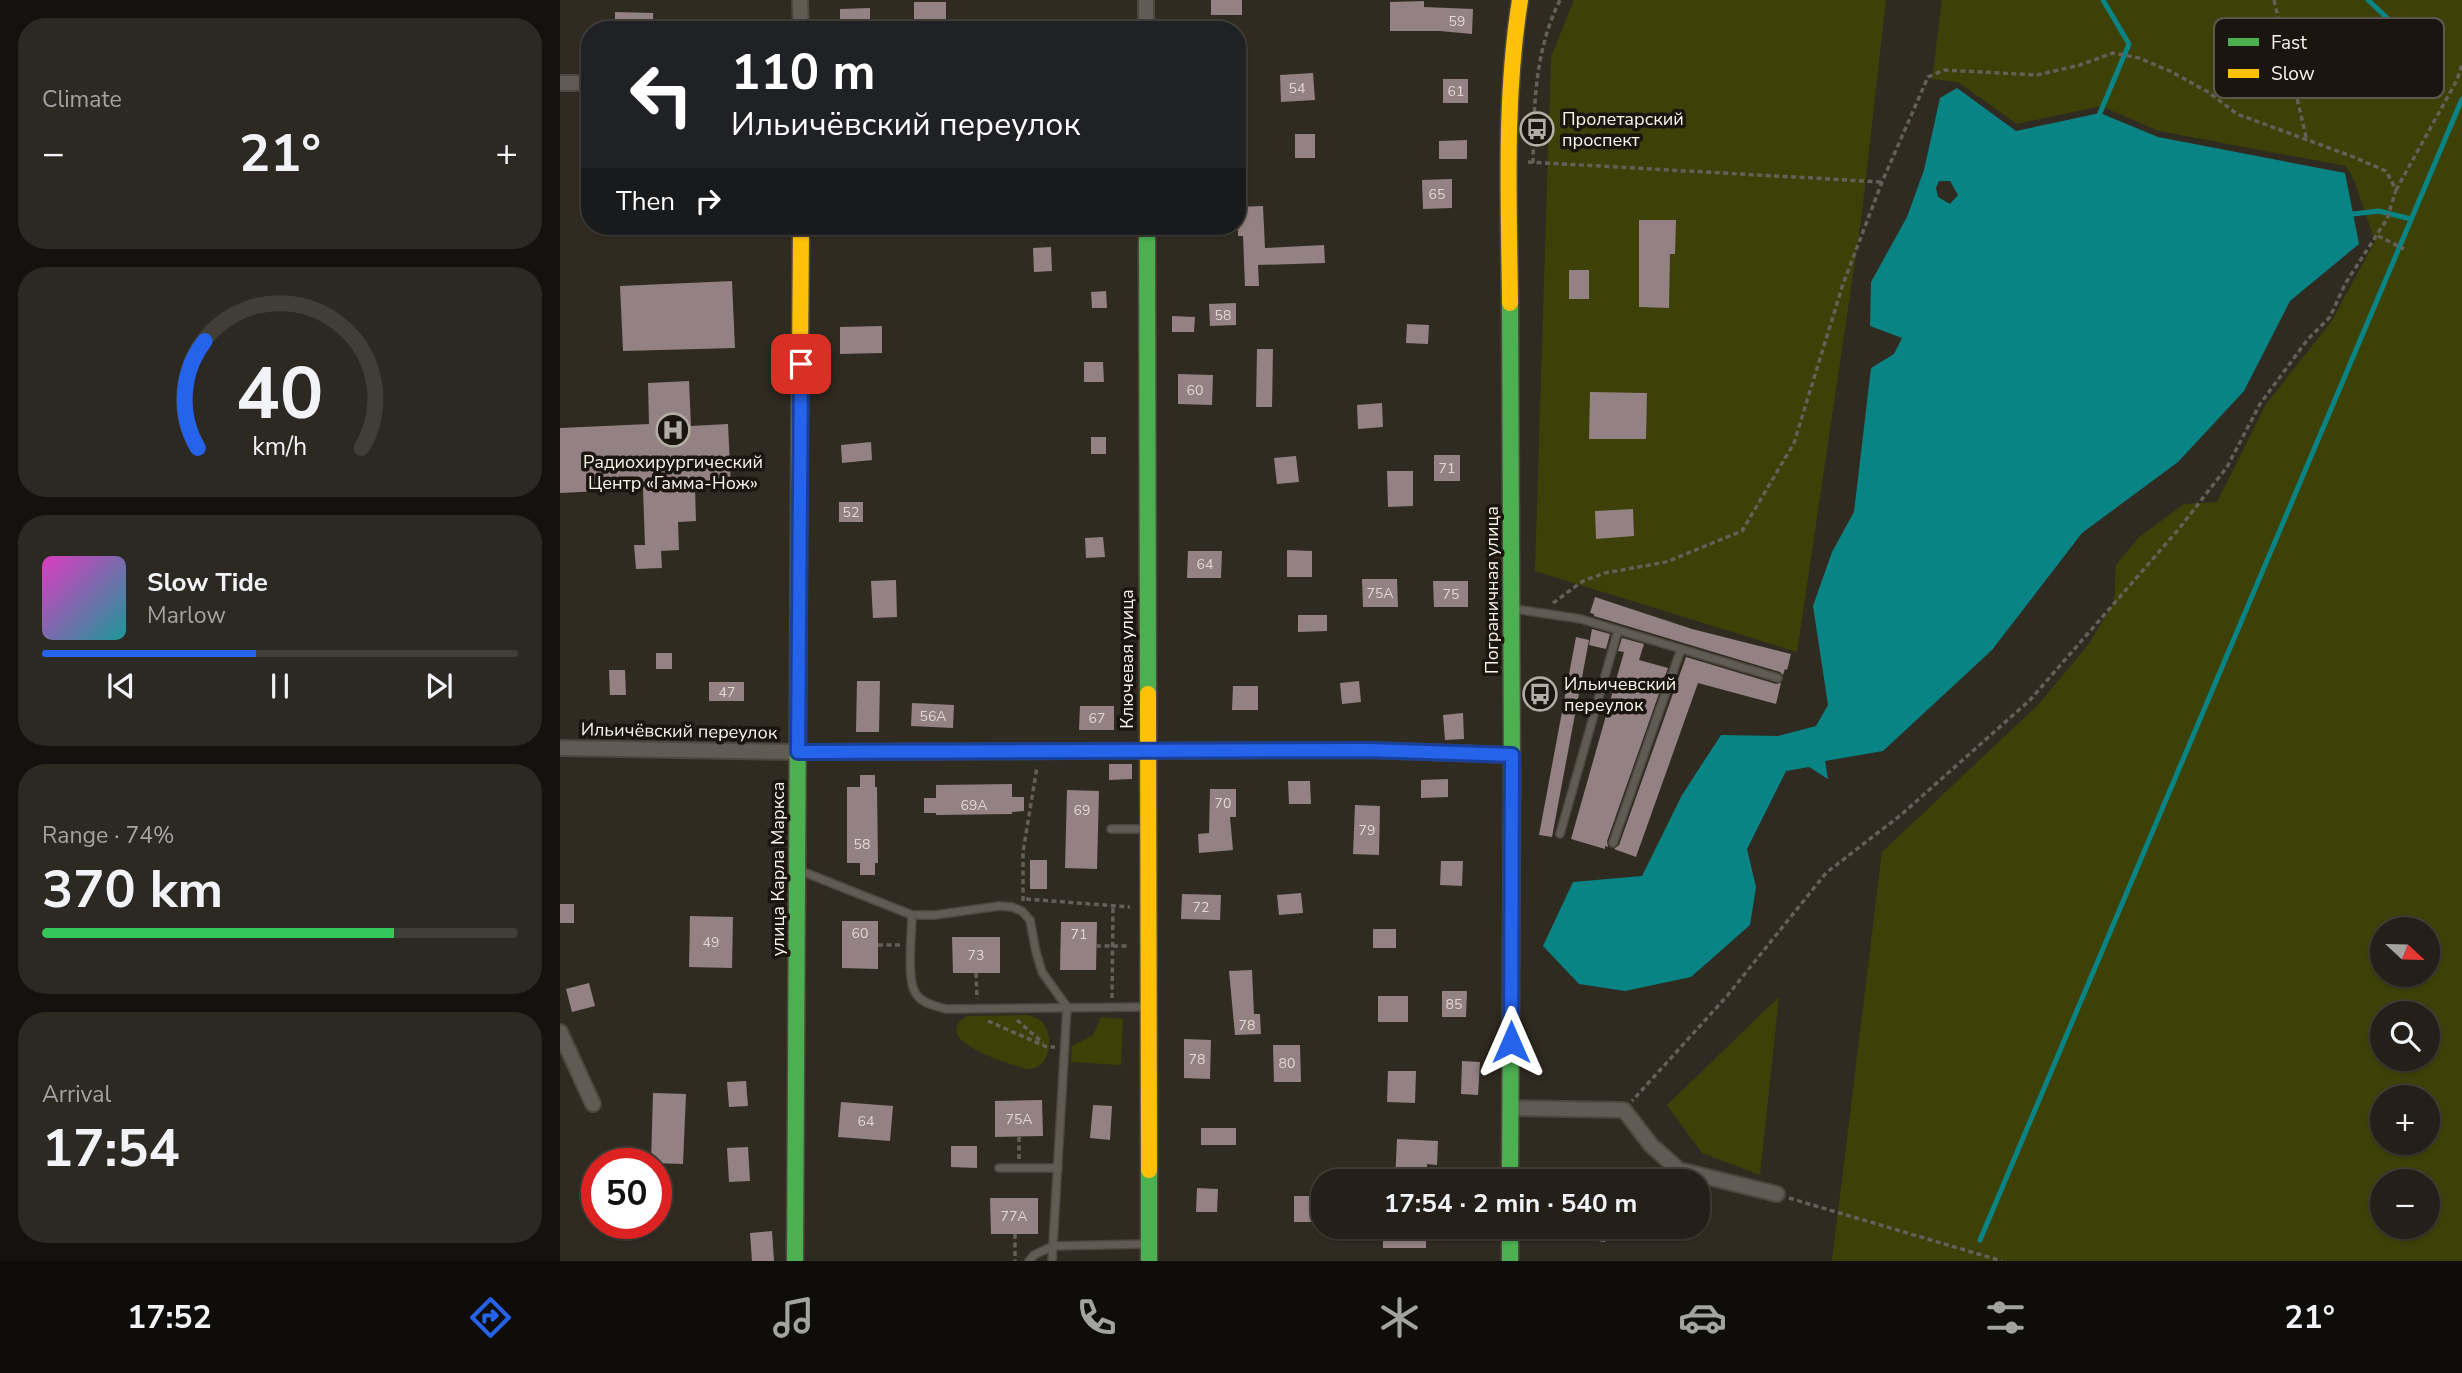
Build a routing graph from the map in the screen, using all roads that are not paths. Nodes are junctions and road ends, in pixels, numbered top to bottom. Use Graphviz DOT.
graph roads {
  1 [pos="800,0"];
  2 [pos="1146,0"];
  3 [pos="1520,0"];
  4 [pos="801,21"];
  5 [pos="1146,21"];
  6 [pos="560,83"];
  7 [pos="581,83"];
  8 [pos="801,235"];
  9 [pos="1147,235"];
  10 [pos="1511,609"];
  11 [pos="1618,630"];
  12 [pos="1681,649"];
  13 [pos="1778,678"];
  14 [pos="560,748"];
  15 [pos="1146,750"];
  16 [pos="798,752"];
  17 [pos="1512,755"];
  18 [pos="1111,829"];
  19 [pos="1147,829"];
  20 [pos="1560,834"];
  21 [pos="1613,843"];
  22 [pos="797,870"];
  23 [pos="912,915"];
  24 [pos="1067,1007"];
  25 [pos="1148,1007"];
  26 [pos="560,1032"];
  27 [pos="593,1104"];
  28 [pos="1510,1108"];
  29 [pos="1058,1167"];
  30 [pos="999,1168"];
  31 [pos="1510,1169"];
  32 [pos="1777,1194"];
  33 [pos="1510,1239"];
  34 [pos="1149,1244"];
  35 [pos="1053,1246"];
  36 [pos="795,1261"];
  37 [pos="1029,1261"];
  38 [pos="1052,1261"];
  39 [pos="1149,1261"];
  40 [pos="1510,1261"];
  1 -- 4 [label="street"];
  2 -- 5 [label="street"];
  3 -- 10 [label="street, Пограничная улица"];
  6 -- 7 [label="street"];
  8 -- 16 [label="street, улица Карла Маркса"];
  9 -- 15 [label="street, Ключевая улица"];
  10 -- 11 [label="lane"];
  10 -- 17 [label="street, Пограничная улица"];
  11 -- 12 [label="lane"];
  11 -- 20 [label="lane"];
  12 -- 13 [label="lane"];
  12 -- 21 [label="lane"];
  14 -- 16 [label="street, Ильичёвский переулок"];
  15 -- 16 [label="street, Ильичёвский переулок"];
  15 -- 17 [label="street, Ильичёвский переулок"];
  15 -- 19 [label="street, Ключевая улица"];
  16 -- 22 [label="street, улица Карла Маркса"];
  17 -- 28 [label="street, Пограничная улица"];
  18 -- 19 [label="lane"];
  19 -- 25 [label="street, Ключевая улица"];
  22 -- 23 [label="lane"];
  22 -- 36 [label="street, улица Карла Маркса"];
  23 -- 24 [label="lane"];
  23 -- 24 [label="lane"];
  24 -- 25 [label="lane"];
  24 -- 29 [label="lane"];
  25 -- 34 [label="street, Ключевая улица"];
  26 -- 27 [label="street"];
  28 -- 31 [label="street, Пограничная улица"];
  28 -- 32 [label="street"];
  29 -- 30 [label="lane"];
  29 -- 35 [label="lane"];
  33 -- 40 [label="street"];
  34 -- 35 [label="lane"];
  34 -- 39 [label="street, Ключевая улица"];
  35 -- 37 [label="lane"];
  35 -- 38 [label="lane"];
}
